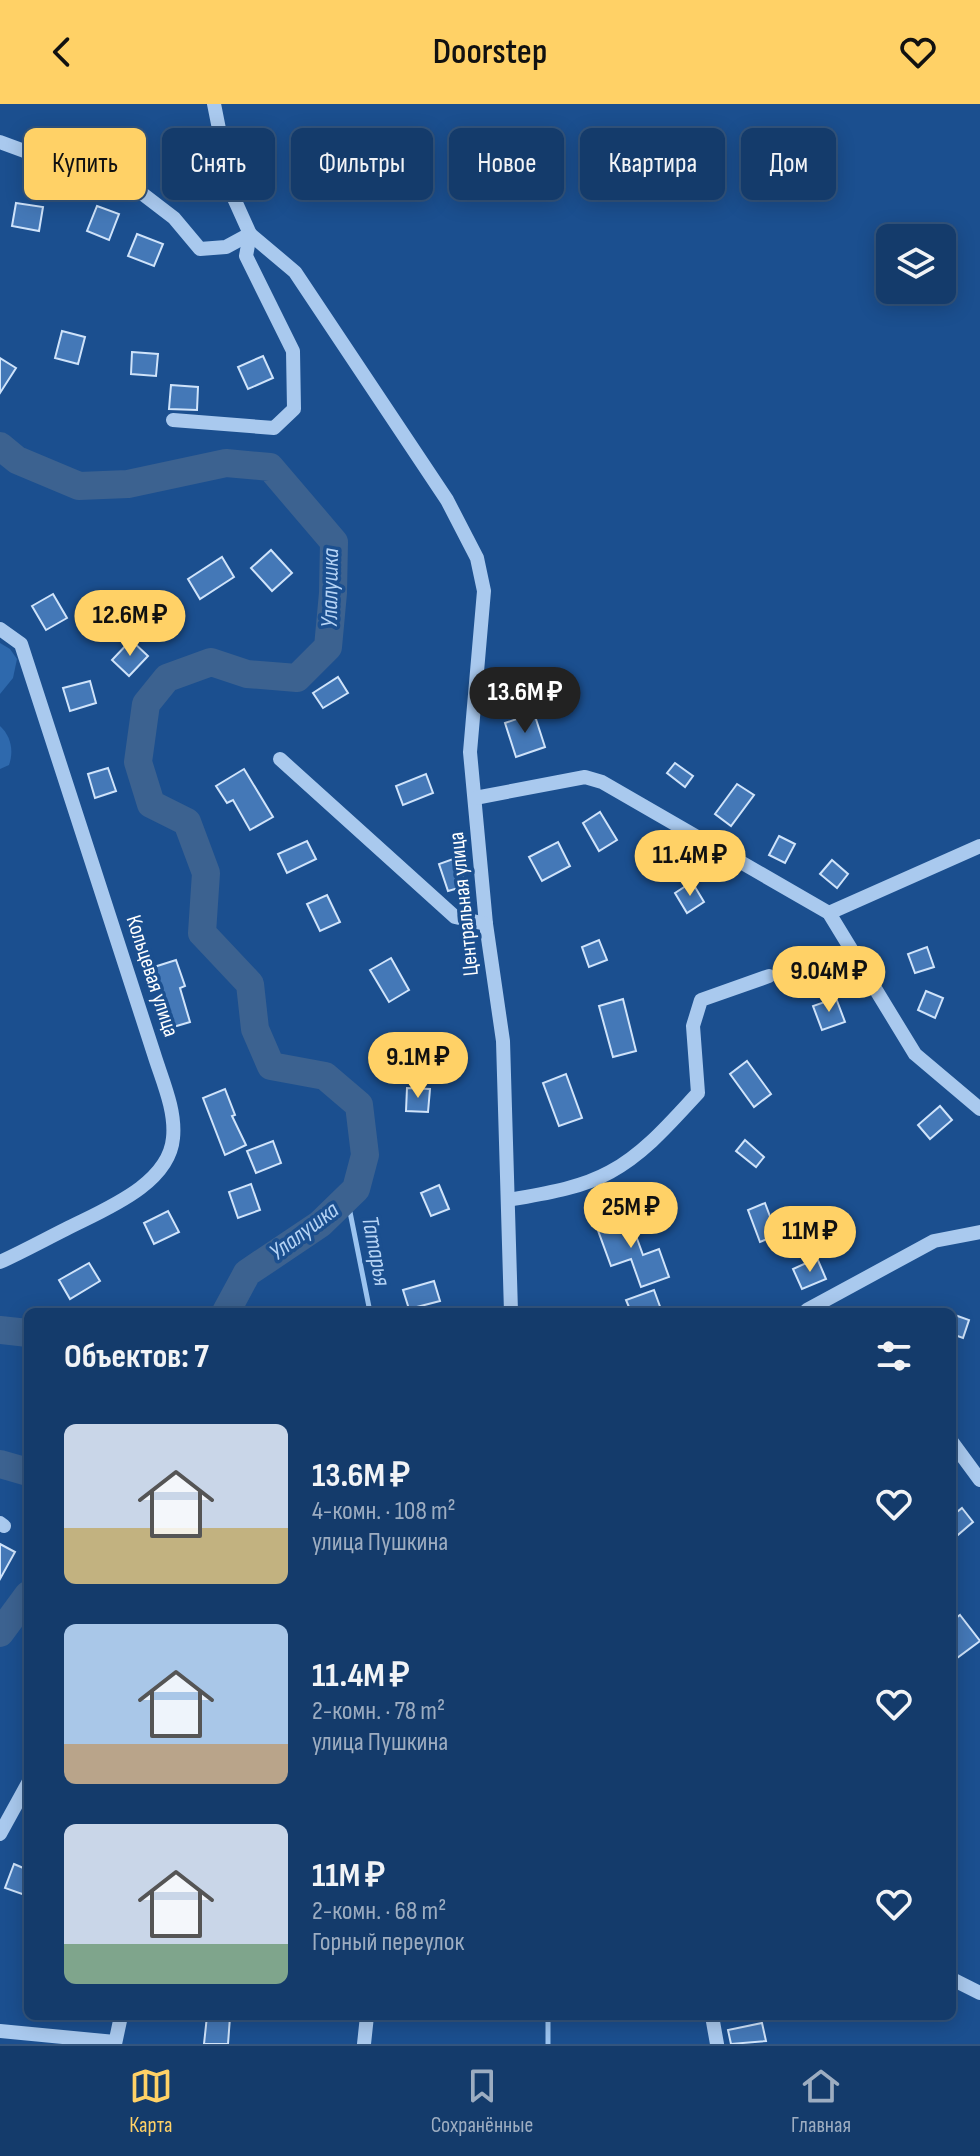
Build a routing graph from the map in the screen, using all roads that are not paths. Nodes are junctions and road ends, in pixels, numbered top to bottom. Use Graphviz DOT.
graph roads {
  1 [pos="214,104"];
  2 [pos="0,142"];
  3 [pos="250,234"];
  4 [pos="173,420"];
  5 [pos="0,629"];
  6 [pos="280,759"];
  7 [pos="475,798"];
  8 [pos="980,846"];
  9 [pos="829,913"];
  10 [pos="486,924"];
  11 [pos="769,976"];
  12 [pos="980,1109"];
  13 [pos="508,1200"];
  14 [pos="980,1232"];
  15 [pos="0,1262"];
  16 [pos="511,1308"];
  17 [pos="814,1308"];
  18 [pos="956,1447"];
  19 [pos="980,1480"];
  20 [pos="24,1790"];
  21 [pos="0,1834"];
  22 [pos="956,1981"];
  23 [pos="980,1993"];
  24 [pos="120,2020"];
  25 [pos="367,2020"];
  26 [pos="713,2020"];
  27 [pos="0,2031"];
  28 [pos="115,2043"];
  29 [pos="364,2044"];
  30 [pos="717,2044"];
  1 -- 3 [label="street"];
  2 -- 3 [label="street"];
  3 -- 4 [label="street"];
  3 -- 7 [label="street, Центральная улица"];
  5 -- 15 [label="street, Кольцевая улица"];
  6 -- 10 [label="street"];
  7 -- 9 [label="street"];
  7 -- 10 [label="street, Центральная улица"];
  8 -- 9 [label="street"];
  9 -- 12 [label="street"];
  10 -- 13 [label="street, Центральная улица"];
  11 -- 13 [label="street"];
  13 -- 16 [label="street, Центральная улица"];
  14 -- 17 [label="street"];
  18 -- 19 [label="street"];
  20 -- 21 [label="street"];
  22 -- 23 [label="street"];
  24 -- 28 [label="street"];
  25 -- 29 [label="street"];
  26 -- 30 [label="street"];
  27 -- 28 [label="street"];
}
